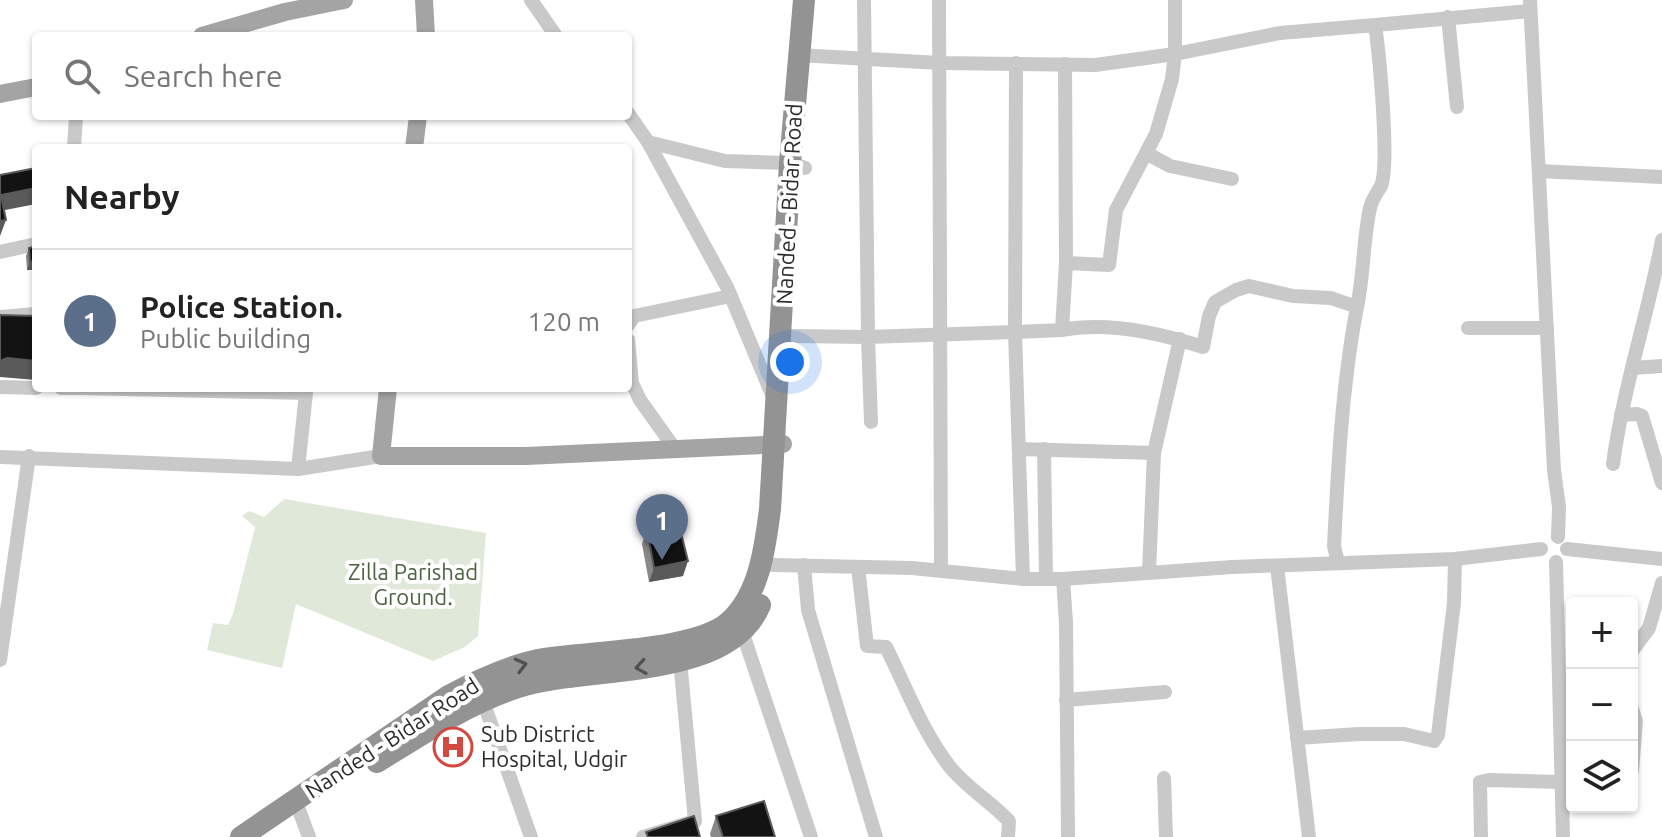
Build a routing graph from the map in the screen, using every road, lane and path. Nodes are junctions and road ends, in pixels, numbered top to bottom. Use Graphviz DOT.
graph roads {
  1 [pos="424,0"];
  2 [pos="531,0"];
  3 [pos="804,0"];
  4 [pos="818,0"];
  5 [pos="864,0"];
  6 [pos="939,0"];
  7 [pos="1175,0"];
  8 [pos="337,1"];
  9 [pos="284,6"];
  10 [pos="1530,6"];
  11 [pos="1448,17"];
  12 [pos="1375,25"];
  13 [pos="213,32"];
  14 [pos="426,32"];
  15 [pos="553,32"];
  16 [pos="1175,54"];
  17 [pos="806,55"];
  18 [pos="865,57"];
  19 [pos="940,63"];
  20 [pos="1016,63"];
  21 [pos="1065,64"];
  22 [pos="32,88"];
  23 [pos="0,94"];
  24 [pos="1457,107"];
  25 [pos="632,119"];
  26 [pos="76,120"];
  27 [pos="418,120"];
  28 [pos="648,142"];
  29 [pos="74,144"];
  30 [pos="414,144"];
  31 [pos="1146,153"];
  32 [pos="798,166"];
  33 [pos="1539,171"];
  34 [pos="1662,177"];
  35 [pos="1232,179"];
  36 [pos="1662,240"];
  37 [pos="32,245"];
  38 [pos="0,252"];
  39 [pos="1066,263"];
  40 [pos="731,296"];
  41 [pos="1357,307"];
  42 [pos="32,314"];
  43 [pos="0,317"];
  44 [pos="632,319"];
  45 [pos="1468,328"];
  46 [pos="1547,328"];
  47 [pos="1062,330"];
  48 [pos="1015,332"];
  49 [pos="942,335"];
  50 [pos="792,336"];
  51 [pos="868,337"];
  52 [pos="1180,339"];
  53 [pos="1662,366"];
  54 [pos="1632,368"];
  55 [pos="632,383"];
  56 [pos="0,387"];
  57 [pos="32,388"];
  58 [pos="261,392"];
  59 [pos="388,392"];
  60 [pos="775,402"];
  61 [pos="1621,415"];
  62 [pos="871,422"];
  63 [pos="778,444"];
  64 [pos="675,449"];
  65 [pos="1019,449"];
  66 [pos="1044,449"];
  67 [pos="1154,453"];
  68 [pos="29,456"];
  69 [pos="381,456"];
  70 [pos="0,457"];
  71 [pos="1613,464"];
  72 [pos="298,469"];
  73 [pos="1662,483"];
  74 [pos="1562,543"];
  75 [pos="1541,549"];
  76 [pos="1455,559"];
  77 [pos="1662,559"];
  78 [pos="1556,562"];
  79 [pos="1338,563"];
  80 [pos="773,565"];
  81 [pos="804,565"];
  82 [pos="1277,566"];
  83 [pos="858,567"];
  84 [pos="941,570"];
  85 [pos="1149,572"];
  86 [pos="1023,579"];
  87 [pos="1046,579"];
  88 [pos="1063,579"];
  89 [pos="1662,583"];
  90 [pos="742,631"];
  91 [pos="1638,643"];
  92 [pos="0,660"];
  93 [pos="680,660"];
  94 [pos="1165,692"];
  95 [pos="1066,700"];
  96 [pos="483,701"];
  97 [pos="1566,704"];
  98 [pos="1297,738"];
  99 [pos="1164,778"];
  100 [pos="1562,782"];
  101 [pos="299,810"];
  102 [pos="241,837"];
  103 [pos="259,837"];
  104 [pos="309,837"];
  105 [pos="531,837"];
  106 [pos="643,837"];
  107 [pos="811,837"];
  108 [pos="876,837"];
  109 [pos="1008,837"];
  110 [pos="1068,837"];
  111 [pos="1166,837"];
  112 [pos="1309,837"];
  113 [pos="1481,837"];
  114 [pos="1563,837"];
  1 -- 14 [label="main road"];
  2 -- 15 [label="street"];
  3 -- 17 [label="highway, Nanded - Bidar Road"];
  4 -- 17 [label="highway, Nanded - Bidar Road"];
  5 -- 18 [label="street"];
  6 -- 19 [label="street"];
  7 -- 16 [label="street"];
  8 -- 9 [label="main road"];
  9 -- 13 [label="main road"];
  10 -- 11 [label="street"];
  10 -- 33 [label="street"];
  11 -- 12 [label="street"];
  11 -- 24 [label="street"];
  12 -- 16 [label="street"];
  12 -- 41 [label="street"];
  16 -- 21 [label="street"];
  16 -- 31 [label="street"];
  17 -- 18 [label="street"];
  17 -- 32 [label="highway, Nanded - Bidar Road"];
  18 -- 19 [label="street"];
  18 -- 51 [label="street"];
  19 -- 20 [label="street"];
  19 -- 49 [label="street"];
  20 -- 21 [label="street"];
  20 -- 48 [label="street"];
  21 -- 39 [label="street"];
  22 -- 23 [label="main road"];
  25 -- 28 [label="street"];
  26 -- 29 [label="street"];
  27 -- 30 [label="main road"];
  28 -- 32 [label="street"];
  28 -- 40 [label="street"];
  31 -- 35 [label="street"];
  31 -- 39 [label="street"];
  32 -- 50 [label="highway, Nanded - Bidar Road"];
  32 -- 60 [label="highway, Nanded - Bidar Road"];
  33 -- 34 [label="street"];
  33 -- 46 [label="street"];
  36 -- 54 [label="street"];
  37 -- 38 [label="street"];
  39 -- 47 [label="street"];
  40 -- 44 [label="street"];
  40 -- 60 [label="street"];
  41 -- 52 [label="street"];
  41 -- 79 [label="street"];
  42 -- 43 [label="street"];
  45 -- 46 [label="street"];
  46 -- 74 [label="street"];
  47 -- 48 [label="street"];
  47 -- 52 [label="street"];
  48 -- 49 [label="street"];
  48 -- 65 [label="street"];
  49 -- 51 [label="street"];
  49 -- 84 [label="street"];
  50 -- 51 [label="street"];
  50 -- 63 [label="highway, Nanded - Bidar Road"];
  51 -- 62 [label="street"];
  52 -- 67 [label="street"];
  53 -- 54 [label="street"];
  54 -- 61 [label="street"];
  55 -- 64 [label="street"];
  56 -- 57 [label="street"];
  58 -- 72 [label="street"];
  59 -- 69 [label="main road"];
  60 -- 63 [label="highway, Nanded - Bidar Road"];
  61 -- 71 [label="street"];
  61 -- 73 [label="street"];
  63 -- 64 [label="main road"];
  63 -- 80 [label="highway, Nanded - Bidar Road"];
  102 -- 63 [label="highway, Nanded - Bidar Road, one-way"];
  64 -- 69 [label="main road"];
  65 -- 66 [label="street"];
  65 -- 86 [label="street"];
  66 -- 67 [label="street"];
  66 -- 87 [label="street"];
  67 -- 85 [label="street"];
  68 -- 70 [label="street"];
  68 -- 72 [label="street"];
  68 -- 92 [label="street"];
  69 -- 72 [label="street"];
  74 -- 75 [label="street"];
  74 -- 77 [label="street"];
  74 -- 78 [label="street"];
  75 -- 76 [label="street"];
  75 -- 78 [label="street"];
  76 -- 79 [label="street"];
  76 -- 98 [label="street"];
  78 -- 97 [label="street"];
  79 -- 82 [label="street"];
  80 -- 81 [label="street"];
  80 -- 90 [label="highway, Nanded - Bidar Road"];
  81 -- 83 [label="street"];
  81 -- 108 [label="street"];
  82 -- 85 [label="street"];
  82 -- 98 [label="street"];
  83 -- 84 [label="street"];
  83 -- 109 [label="street"];
  84 -- 86 [label="street"];
  85 -- 88 [label="street"];
  86 -- 87 [label="street"];
  87 -- 88 [label="street"];
  88 -- 95 [label="street"];
  89 -- 91 [label="street"];
  90 -- 93 [label="highway, Nanded - Bidar Road"];
  90 -- 107 [label="street"];
  93 -- 96 [label="highway, Nanded - Bidar Road, one-way"];
  93 -- 106 [label="street"];
  94 -- 95 [label="street"];
  95 -- 110 [label="street"];
  96 -- 101 [label="highway, Nanded - Bidar Road"];
  96 -- 105 [label="street"];
  97 -- 100 [label="street"];
  98 -- 112 [label="street"];
  99 -- 111 [label="street"];
  100 -- 113 [label="street"];
  100 -- 114 [label="street"];
  101 -- 103 [label="highway, Nanded - Bidar Road"];
  101 -- 104 [label="street"];
}
